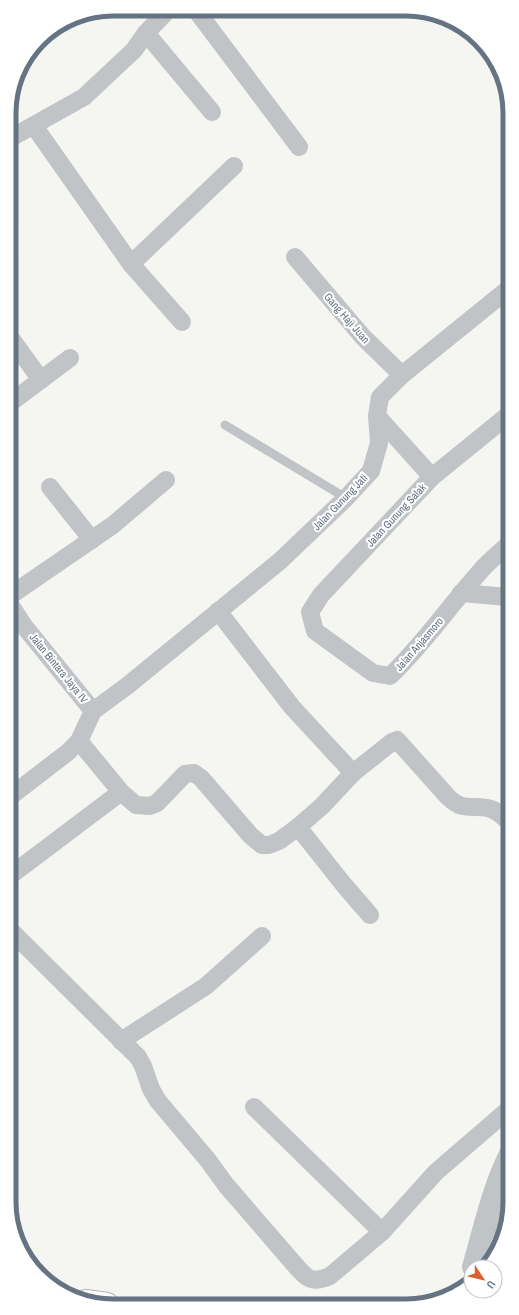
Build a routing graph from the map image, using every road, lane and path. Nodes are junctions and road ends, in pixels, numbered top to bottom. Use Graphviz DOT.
graph roads {
  1 [pos="162,16"];
  2 [pos="201,16"];
  3 [pos="146,33"];
  4 [pos="212,112"];
  5 [pos="34,126"];
  6 [pos="16,132"];
  7 [pos="299,147"];
  8 [pos="234,166"];
  9 [pos="295,257"];
  10 [pos="131,264"];
  11 [pos="503,293"];
  12 [pos="182,322"];
  13 [pos="16,345"];
  14 [pos="70,358"];
  15 [pos="402,375"];
  16 [pos="42,380"];
  17 [pos="16,400"];
  18 [pos="376,416"];
  19 [pos="503,420"];
  20 [pos="225,425"];
  21 [pos="432,478"];
  22 [pos="166,480"];
  23 [pos="50,487"];
  24 [pos="346,498"];
  25 [pos="92,540"];
  26 [pos="503,550"];
  27 [pos="16,592"];
  28 [pos="461,593"];
  29 [pos="503,597"];
  30 [pos="218,611"];
  31 [pos="16,614"];
  32 [pos="315,631"];
  33 [pos="93,711"];
  34 [pos="79,741"];
  35 [pos="354,773"];
  36 [pos="16,792"];
  37 [pos="121,792"];
  38 [pos="503,817"];
  39 [pos="298,827"];
  40 [pos="16,871"];
  41 [pos="370,915"];
  42 [pos="16,936"];
  43 [pos="262,936"];
  44 [pos="122,1041"];
  45 [pos="254,1107"];
  46 [pos="503,1116"];
  47 [pos="503,1176"];
  48 [pos="490,1208"];
  49 [pos="499,1231"];
  50 [pos="382,1232"];
  51 [pos="476,1259"];
  1 -- 3 [label="street"];
  2 -- 7 [label="street"];
  3 -- 4 [label="street"];
  3 -- 5 [label="street"];
  5 -- 6 [label="street"];
  5 -- 10 [label="street"];
  8 -- 10 [label="street"];
  9 -- 15 [label="street, Gang Haji Juan"];
  10 -- 12 [label="street"];
  11 -- 15 [label="street, Jalan Gunung Jati"];
  13 -- 16 [label="street"];
  14 -- 16 [label="street"];
  15 -- 18 [label="street, Jalan Gunung Jati"];
  16 -- 17 [label="street"];
  18 -- 21 [label="street"];
  18 -- 24 [label="street, Jalan Gunung Jati"];
  19 -- 21 [label="street, Jalan Gunung Salak"];
  20 -- 24 [label="lane"];
  21 -- 32 [label="street, Jalan Gunung Salak"];
  22 -- 25 [label="street"];
  23 -- 25 [label="street"];
  24 -- 30 [label="street, Jalan Gunung Jati"];
  25 -- 27 [label="street"];
  26 -- 28 [label="street, Jalan Anjasmoro"];
  28 -- 29 [label="street"];
  28 -- 32 [label="street, Jalan Anjasmoro"];
  30 -- 33 [label="street, Jalan Gunung Jati"];
  30 -- 35 [label="street"];
  31 -- 33 [label="street, Jalan Bintara Jaya IV"];
  33 -- 34 [label="street"];
  34 -- 36 [label="street"];
  34 -- 37 [label="street"];
  35 -- 38 [label="street"];
  35 -- 39 [label="street"];
  37 -- 39 [label="street"];
  37 -- 40 [label="street"];
  39 -- 41 [label="street"];
  42 -- 44 [label="street"];
  43 -- 44 [label="street"];
  44 -- 50 [label="street"];
  45 -- 50 [label="street"];
  46 -- 50 [label="street"];
  47 -- 48 [label="street"];
  48 -- 49 [label="street"];
  48 -- 51 [label="street"];
}
